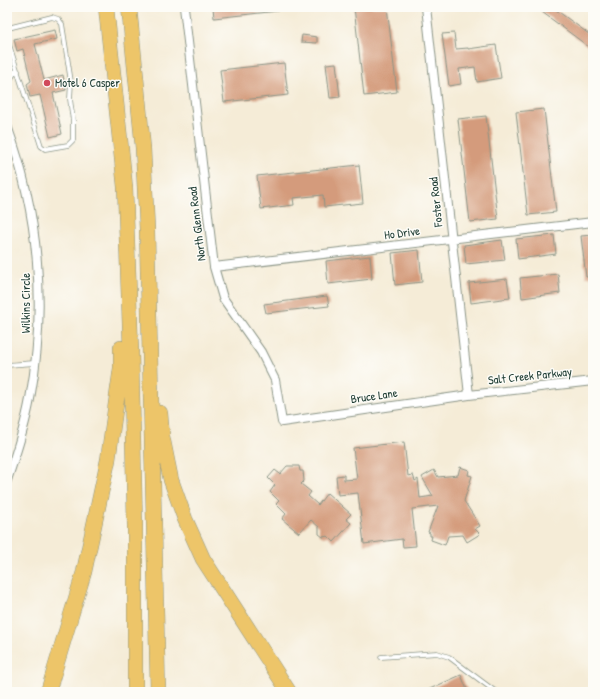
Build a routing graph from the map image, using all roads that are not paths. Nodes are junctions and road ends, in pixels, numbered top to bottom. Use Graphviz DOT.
graph roads {
  1 [pos="106,7"];
  2 [pos="129,7"];
  3 [pos="184,7"];
  4 [pos="426,7"];
  5 [pos="7,30"];
  6 [pos="7,38"];
  7 [pos="7,71"];
  8 [pos="16,72"];
  9 [pos="7,80"];
  10 [pos="7,126"];
  11 [pos="125,187"];
  12 [pos="593,222"];
  13 [pos="147,230"];
  14 [pos="452,238"];
  15 [pos="214,267"];
  16 [pos="35,363"];
  17 [pos="7,365"];
  18 [pos="593,381"];
  19 [pos="469,395"];
  20 [pos="282,422"];
  21 [pos="7,480"];
  22 [pos="381,657"];
  23 [pos="48,692"];
  24 [pos="135,692"];
  25 [pos="158,692"];
  26 [pos="289,692"];
  27 [pos="496,692"];
  1 -- 11 [label="highway"];
  2 -- 13 [label="highway"];
  3 -- 15 [label="street, North Glenn Road"];
  4 -- 14 [label="street, Foster Road"];
  5 -- 8 [label="lane"];
  6 -- 8 [label="lane"];
  7 -- 8 [label="lane"];
  8 -- 9 [label="lane"];
  10 -- 16 [label="street, Wilkins Circle"];
  11 -- 23 [label="highway"];
  11 -- 24 [label="highway"];
  12 -- 14 [label="street, Ho Drive"];
  13 -- 25 [label="highway"];
  13 -- 26 [label="highway"];
  14 -- 15 [label="street, Ho Drive"];
  14 -- 19 [label="street, Foster Road"];
  15 -- 20 [label="street, North Glenn Road"];
  16 -- 17 [label="lane"];
  16 -- 21 [label="street, Wilkins Circle"];
  18 -- 19 [label="street, Salt Creek Parkway"];
  19 -- 20 [label="street, Bruce Lane"];
  22 -- 27 [label="lane"];
}
